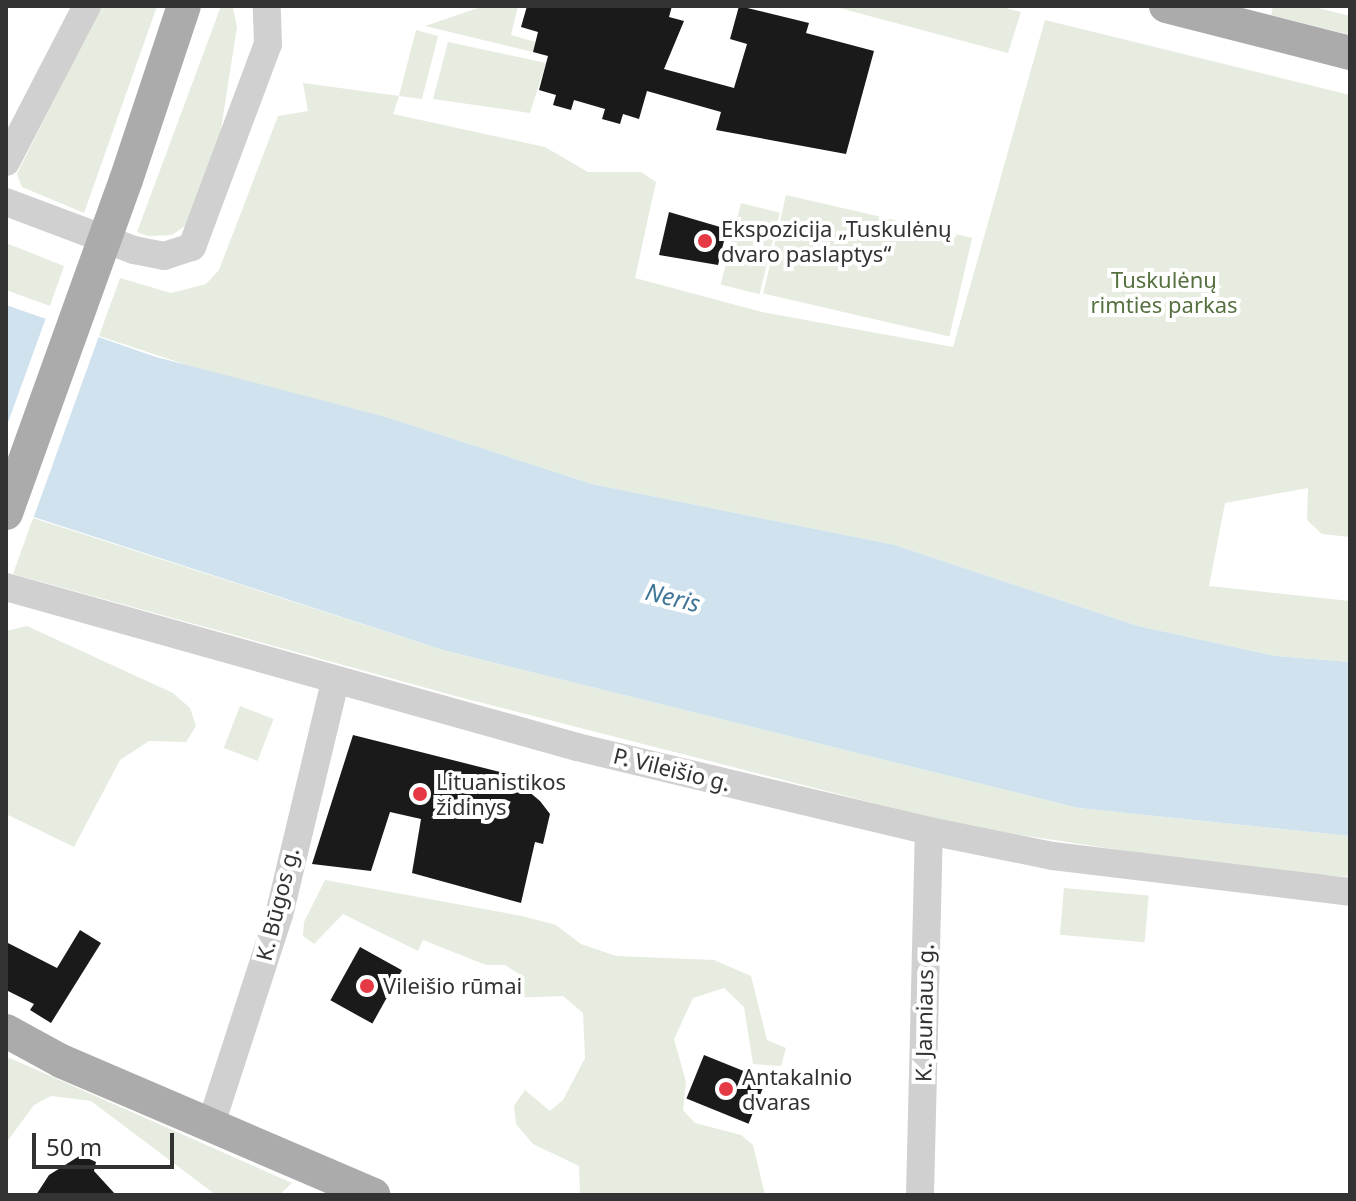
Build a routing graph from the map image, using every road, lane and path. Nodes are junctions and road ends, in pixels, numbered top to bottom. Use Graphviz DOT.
graph roads {
  1 [pos="87,6"];
  2 [pos="250,6"];
  3 [pos="267,6"];
  4 [pos="1166,6"];
  5 [pos="187,14"];
  6 [pos="1350,53"];
  7 [pos="254,81"];
  8 [pos="6,162"];
  9 [pos="6,202"];
  10 [pos="6,513"];
  11 [pos="6,587"];
  12 [pos="335,681"];
  13 [pos="929,831"];
  14 [pos="1350,892"];
  15 [pos="6,1031"];
  16 [pos="6,1045"];
  17 [pos="61,1061"];
  18 [pos="211,1124"];
  19 [pos="374,1195"];
  20 [pos="920,1195"];
  1 -- 8 [label="street"];
  2 -- 7 [label="street"];
  3 -- 7 [label="street"];
  4 -- 6 [label="main road"];
  5 -- 10 [label="main road, bridge"];
  7 -- 9 [label="street"];
  11 -- 12 [label="street, P. Vileišio g."];
  12 -- 13 [label="street, P. Vileišio g."];
  12 -- 18 [label="street, K. Būgos g."];
  13 -- 14 [label="street, P. Vileišio g."];
  13 -- 20 [label="street, K. Jauniaus g."];
  15 -- 17 [label="main road"];
  16 -- 17 [label="main road"];
  17 -- 18 [label="main road"];
  18 -- 19 [label="main road"];
}
